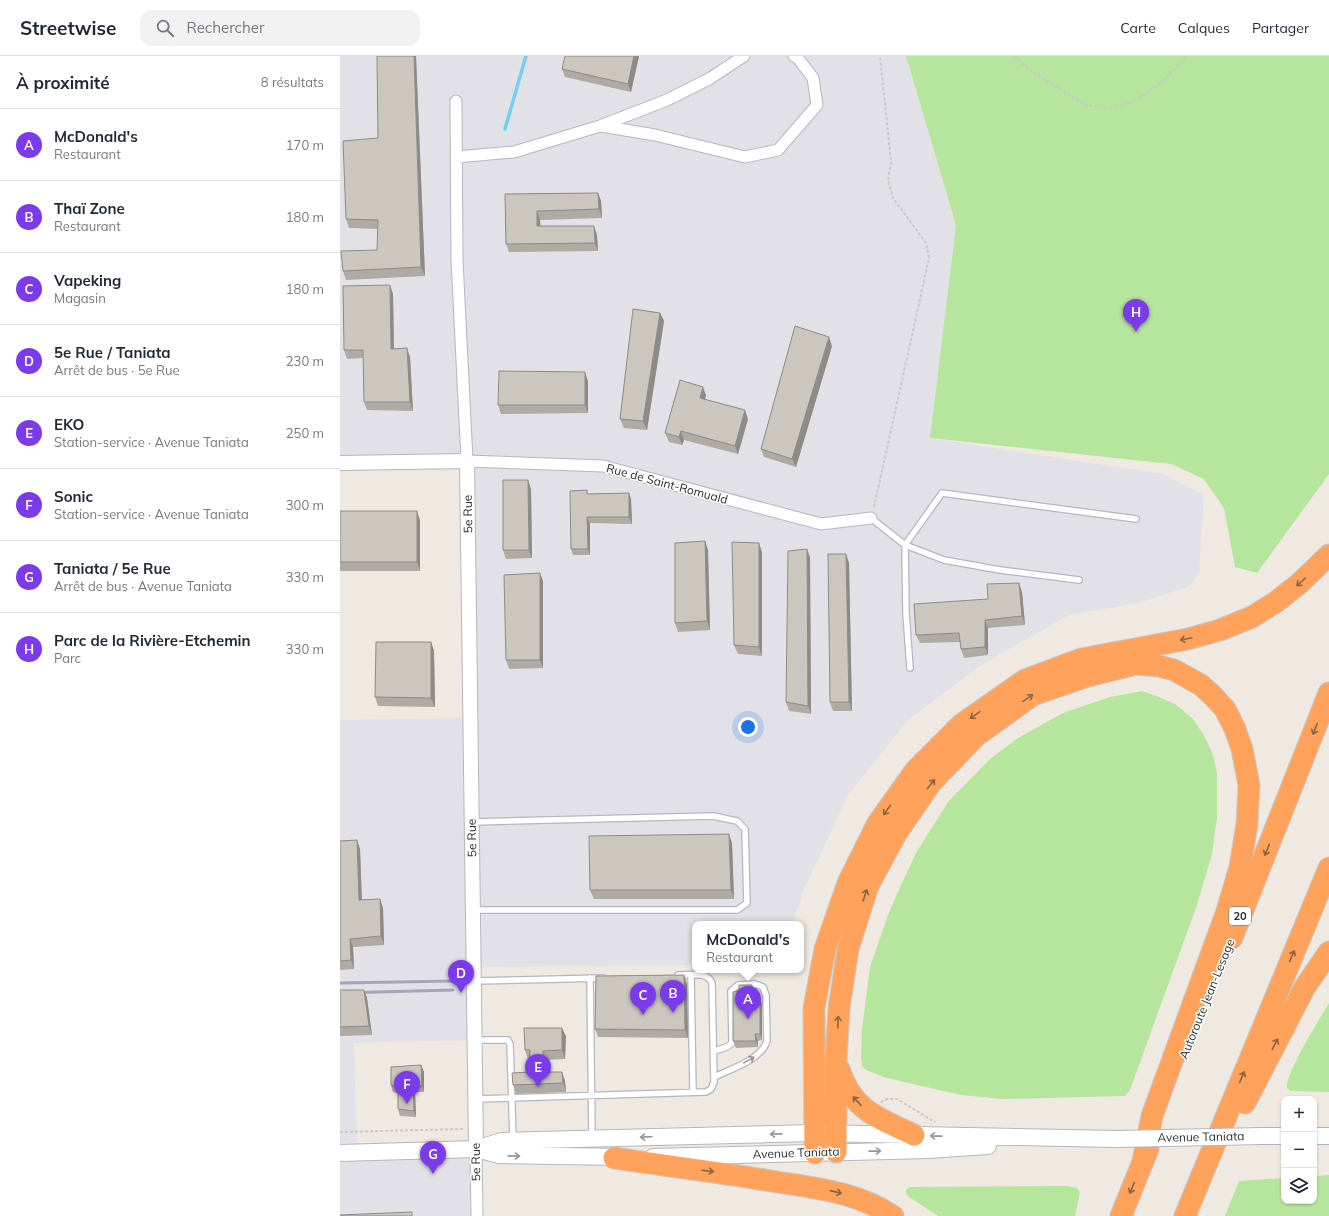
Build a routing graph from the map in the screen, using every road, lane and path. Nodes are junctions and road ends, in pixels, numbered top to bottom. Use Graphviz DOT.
graph roads {
  1 [pos="744,56"];
  2 [pos="794,56"];
  3 [pos="880,56"];
  4 [pos="1014,56"];
  5 [pos="1186,56"];
  6 [pos="456,101"];
  7 [pos="600,126"];
  8 [pos="456,157"];
  9 [pos="467,461"];
  10 [pos="340,463"];
  11 [pos="871,518"];
  12 [pos="1136,519"];
  13 [pos="905,545"];
  14 [pos="1329,555"];
  15 [pos="1079,580"];
  16 [pos="910,668"];
  17 [pos="1329,693"];
  18 [pos="472,822"];
  19 [pos="1329,868"];
  20 [pos="473,910"];
  21 [pos="1329,952"];
  22 [pos="691,975"];
  23 [pos="675,976"];
  24 [pos="590,978"];
  25 [pos="606,978"];
  26 [pos="474,981"];
  27 [pos="474,1040"];
  28 [pos="714,1051"];
  29 [pos="836,1061"];
  30 [pos="714,1077"];
  31 [pos="693,1092"];
  32 [pos="592,1096"];
  33 [pos="512,1098"];
  34 [pos="475,1100"];
  35 [pos="914,1135"];
  36 [pos="1281,1136"];
  37 [pos="1317,1136"];
  38 [pos="1329,1136"];
  39 [pos="1117,1138"];
  40 [pos="592,1139"];
  41 [pos="514,1141"];
  42 [pos="815,1143"];
  43 [pos="836,1143"];
  44 [pos="476,1149"];
  45 [pos="340,1153"];
  46 [pos="614,1158"];
  47 [pos="1143,1161"];
  48 [pos="477,1216"];
  49 [pos="892,1216"];
  50 [pos="1121,1216"];
  51 [pos="1185,1216"];
  52 [pos="1188,1216"];
  1 -- 7 [label="street"];
  2 -- 7 [label="street"];
  3 -- 11 [label="path"];
  4 -- 5 [label="path"];
  6 -- 8 [label="street"];
  7 -- 8 [label="street"];
  8 -- 9 [label="street"];
  9 -- 10 [label="street, Rue de Saint-Romuald"];
  9 -- 11 [label="street, Rue de Saint-Romuald"];
  9 -- 18 [label="street, 5e Rue"];
  11 -- 13 [label="lane"];
  12 -- 13 [label="lane"];
  13 -- 15 [label="lane"];
  13 -- 16 [label="lane"];
  14 -- 42 [label="highway, one-way"];
  17 -- 47 [label="highway, Autoroute Jean-Lesage / 20, one-way"];
  18 -- 20 [label="street, 5e Rue"];
  18 -- 20 [label="lane"];
  51 -- 19 [label="highway, one-way"];
  20 -- 26 [label="street, 5e Rue"];
  52 -- 21 [label="highway, one-way"];
  22 -- 23 [label="lane"];
  22 -- 28 [label="lane"];
  22 -- 31 [label="lane"];
  24 -- 25 [label="lane"];
  24 -- 26 [label="lane"];
  24 -- 32 [label="lane"];
  26 -- 27 [label="street, 5e Rue"];
  27 -- 33 [label="lane"];
  27 -- 34 [label="street, 5e Rue"];
  28 -- 30 [label="lane"];
  30 -- 28 [label="lane, one-way"];
  35 -- 29 [label="highway, one-way"];
  29 -- 43 [label="highway"];
  29 -- 47 [label="highway, one-way"];
  30 -- 31 [label="lane"];
  31 -- 32 [label="lane"];
  32 -- 33 [label="lane"];
  32 -- 40 [label="lane"];
  33 -- 34 [label="lane"];
  33 -- 41 [label="lane"];
  34 -- 44 [label="street, 5e Rue"];
  39 -- 35 [label="main road, Avenue Taniata, one-way"];
  35 -- 43 [label="main road, Avenue Taniata"];
  36 -- 39 [label="main road, Avenue Taniata, bridge"];
  37 -- 38 [label="main road"];
  43 -- 39 [label="main road, Avenue Taniata, one-way"];
  40 -- 41 [label="main road, Avenue Taniata"];
  42 -- 40 [label="main road, Avenue Taniata, one-way"];
  41 -- 44 [label="main road, Avenue Taniata"];
  42 -- 43 [label="main road, Avenue Taniata"];
  42 -- 46 [label="main road, Avenue Taniata"];
  44 -- 45 [label="main road, Avenue Taniata"];
  44 -- 46 [label="main road, Avenue Taniata, one-way"];
  44 -- 48 [label="street, 5e Rue"];
  46 -- 49 [label="highway, one-way"];
  47 -- 50 [label="highway, Autoroute Jean-Lesage / 20, one-way"];
}
